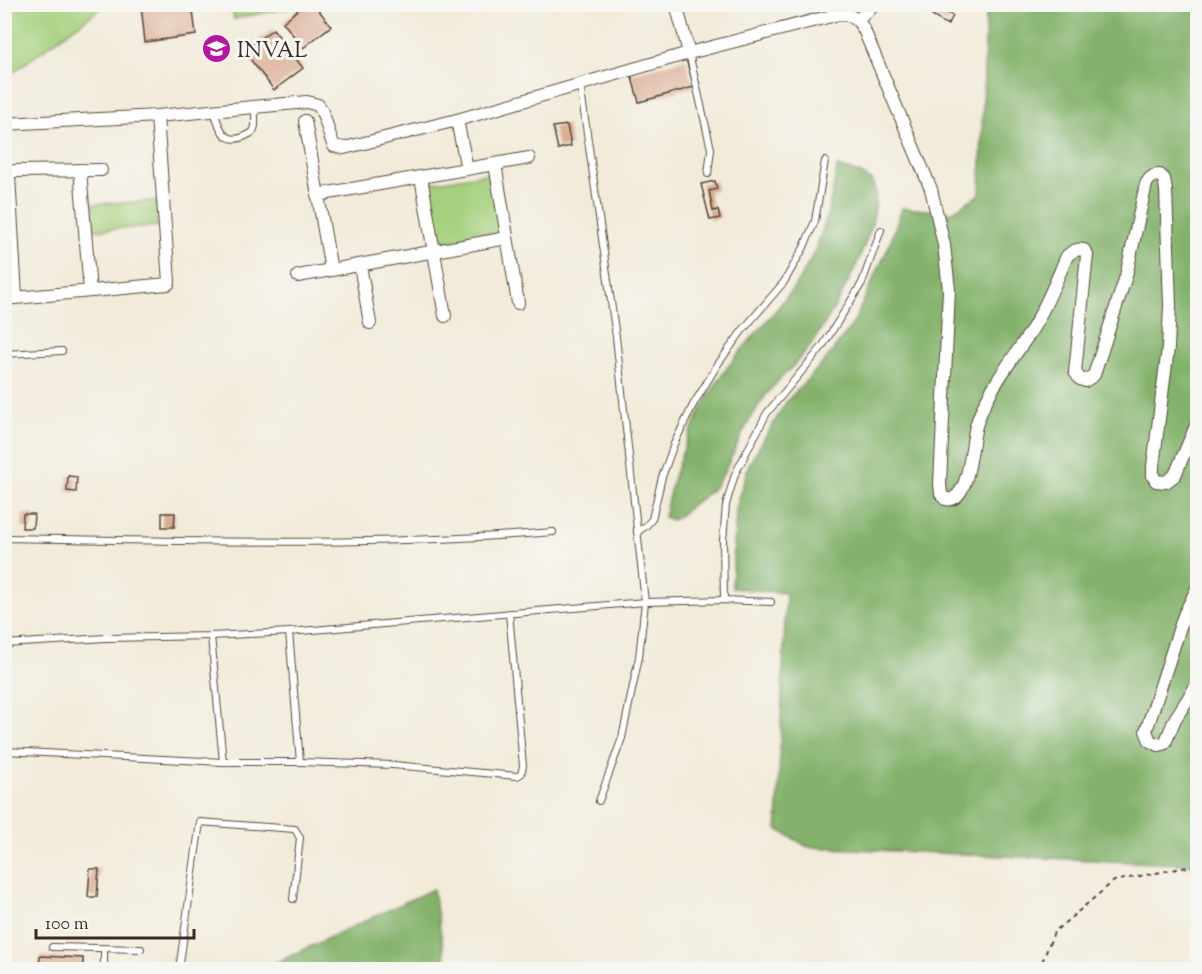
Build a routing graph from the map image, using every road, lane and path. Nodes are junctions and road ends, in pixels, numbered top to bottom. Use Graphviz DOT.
graph roads {
  1 [pos="676,4"];
  2 [pos="874,4"];
  3 [pos="858,20"];
  4 [pos="689,53"];
  5 [pos="580,84"];
  6 [pos="255,107"];
  7 [pos="213,111"];
  8 [pos="157,116"];
  9 [pos="457,120"];
  10 [pos="305,121"];
  11 [pos="4,124"];
  12 [pos="529,158"];
  13 [pos="825,161"];
  14 [pos="495,164"];
  15 [pos="466,169"];
  16 [pos="80,170"];
  17 [pos="101,170"];
  18 [pos="708,174"];
  19 [pos="422,177"];
  20 [pos="318,195"];
  21 [pos="881,230"];
  22 [pos="507,238"];
  23 [pos="434,252"];
  24 [pos="360,265"];
  25 [pos="331,270"];
  26 [pos="298,276"];
  27 [pos="90,291"];
  28 [pos="10,298"];
  29 [pos="518,303"];
  30 [pos="445,316"];
  31 [pos="370,322"];
  32 [pos="62,351"];
  33 [pos="4,354"];
  34 [pos="1197,421"];
  35 [pos="553,532"];
  36 [pos="637,532"];
  37 [pos="4,538"];
  38 [pos="1197,587"];
  39 [pos="724,600"];
  40 [pos="645,602"];
  41 [pos="771,602"];
  42 [pos="509,613"];
  43 [pos="289,632"];
  44 [pos="211,636"];
  45 [pos="4,644"];
  46 [pos="1197,683"];
  47 [pos="4,751"];
  48 [pos="223,762"];
  49 [pos="300,762"];
  50 [pos="599,801"];
  51 [pos="1197,865"];
  52 [pos="293,899"];
  53 [pos="52,948"];
  54 [pos="104,949"];
  55 [pos="141,949"];
  56 [pos="104,969"];
  57 [pos="179,969"];
  58 [pos="1039,969"];
  1 -- 4 [label="street"];
  2 -- 3 [label="street"];
  3 -- 4 [label="street"];
  3 -- 34 [label="street"];
  4 -- 5 [label="street"];
  4 -- 18 [label="lane"];
  5 -- 9 [label="street"];
  5 -- 36 [label="lane"];
  6 -- 7 [label="street"];
  6 -- 7 [label="lane"];
  6 -- 9 [label="street"];
  7 -- 8 [label="street"];
  8 -- 11 [label="street"];
  8 -- 27 [label="street"];
  9 -- 15 [label="street"];
  10 -- 20 [label="street"];
  12 -- 14 [label="street"];
  13 -- 36 [label="lane"];
  14 -- 15 [label="street"];
  14 -- 22 [label="street"];
  15 -- 19 [label="street"];
  16 -- 17 [label="street"];
  16 -- 27 [label="street"];
  16 -- 28 [label="street"];
  19 -- 20 [label="street"];
  19 -- 23 [label="street"];
  20 -- 25 [label="street"];
  21 -- 39 [label="lane"];
  22 -- 23 [label="street"];
  22 -- 29 [label="street"];
  23 -- 24 [label="street"];
  23 -- 30 [label="street"];
  24 -- 25 [label="street"];
  24 -- 31 [label="street"];
  25 -- 26 [label="street"];
  27 -- 28 [label="street"];
  32 -- 33 [label="lane"];
  35 -- 37 [label="lane"];
  36 -- 40 [label="lane"];
  38 -- 46 [label="street"];
  39 -- 40 [label="lane"];
  39 -- 41 [label="lane"];
  40 -- 42 [label="lane"];
  40 -- 50 [label="lane"];
  42 -- 43 [label="lane"];
  42 -- 49 [label="lane"];
  43 -- 44 [label="lane"];
  43 -- 49 [label="lane"];
  44 -- 45 [label="lane"];
  44 -- 48 [label="lane"];
  47 -- 48 [label="lane"];
  48 -- 49 [label="lane"];
  51 -- 58 [label="path"];
  52 -- 57 [label="lane"];
  53 -- 54 [label="lane"];
  54 -- 55 [label="lane"];
  54 -- 56 [label="lane"];
}
